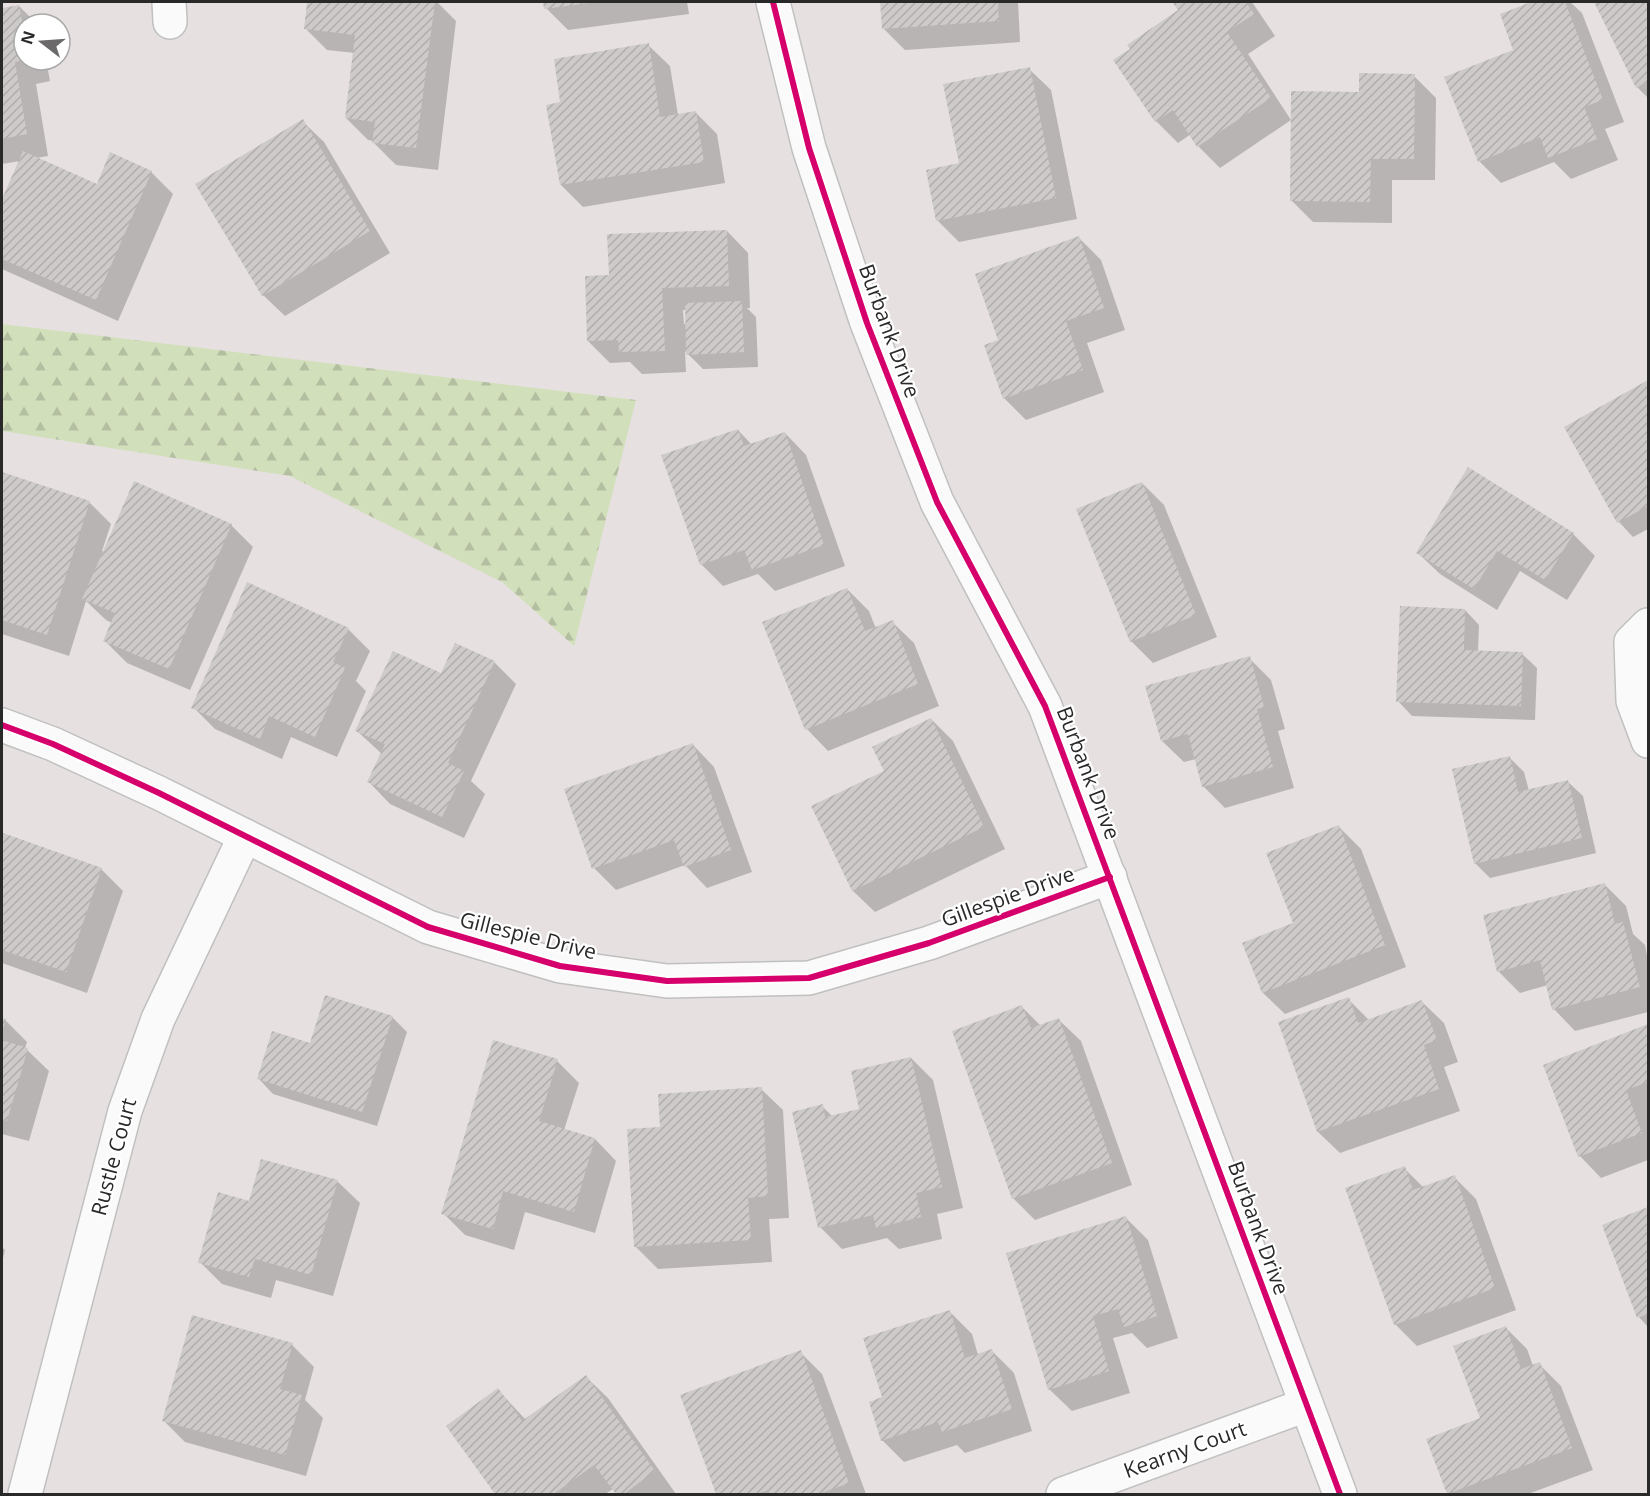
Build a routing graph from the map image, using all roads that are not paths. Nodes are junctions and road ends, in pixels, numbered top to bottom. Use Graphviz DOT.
graph roads {
  1 [pos="773,2"];
  2 [pos="1648,625"];
  3 [pos="2,725"];
  4 [pos="1648,741"];
  5 [pos="245,836"];
  6 [pos="1110,878"];
  7 [pos="1306,1405"];
  8 [pos="25,1494"];
  9 [pos="1063,1494"];
  10 [pos="1340,1494"];
  1 -- 6 [label="street, Burbank Drive"];
  2 -- 4 [label="street"];
  3 -- 5 [label="street, Gillespie Drive"];
  5 -- 6 [label="street, Gillespie Drive"];
  5 -- 8 [label="street, Rustle Court"];
  6 -- 7 [label="street, Burbank Drive"];
  7 -- 9 [label="street, Kearny Court"];
  7 -- 10 [label="street, Burbank Drive"];
}
